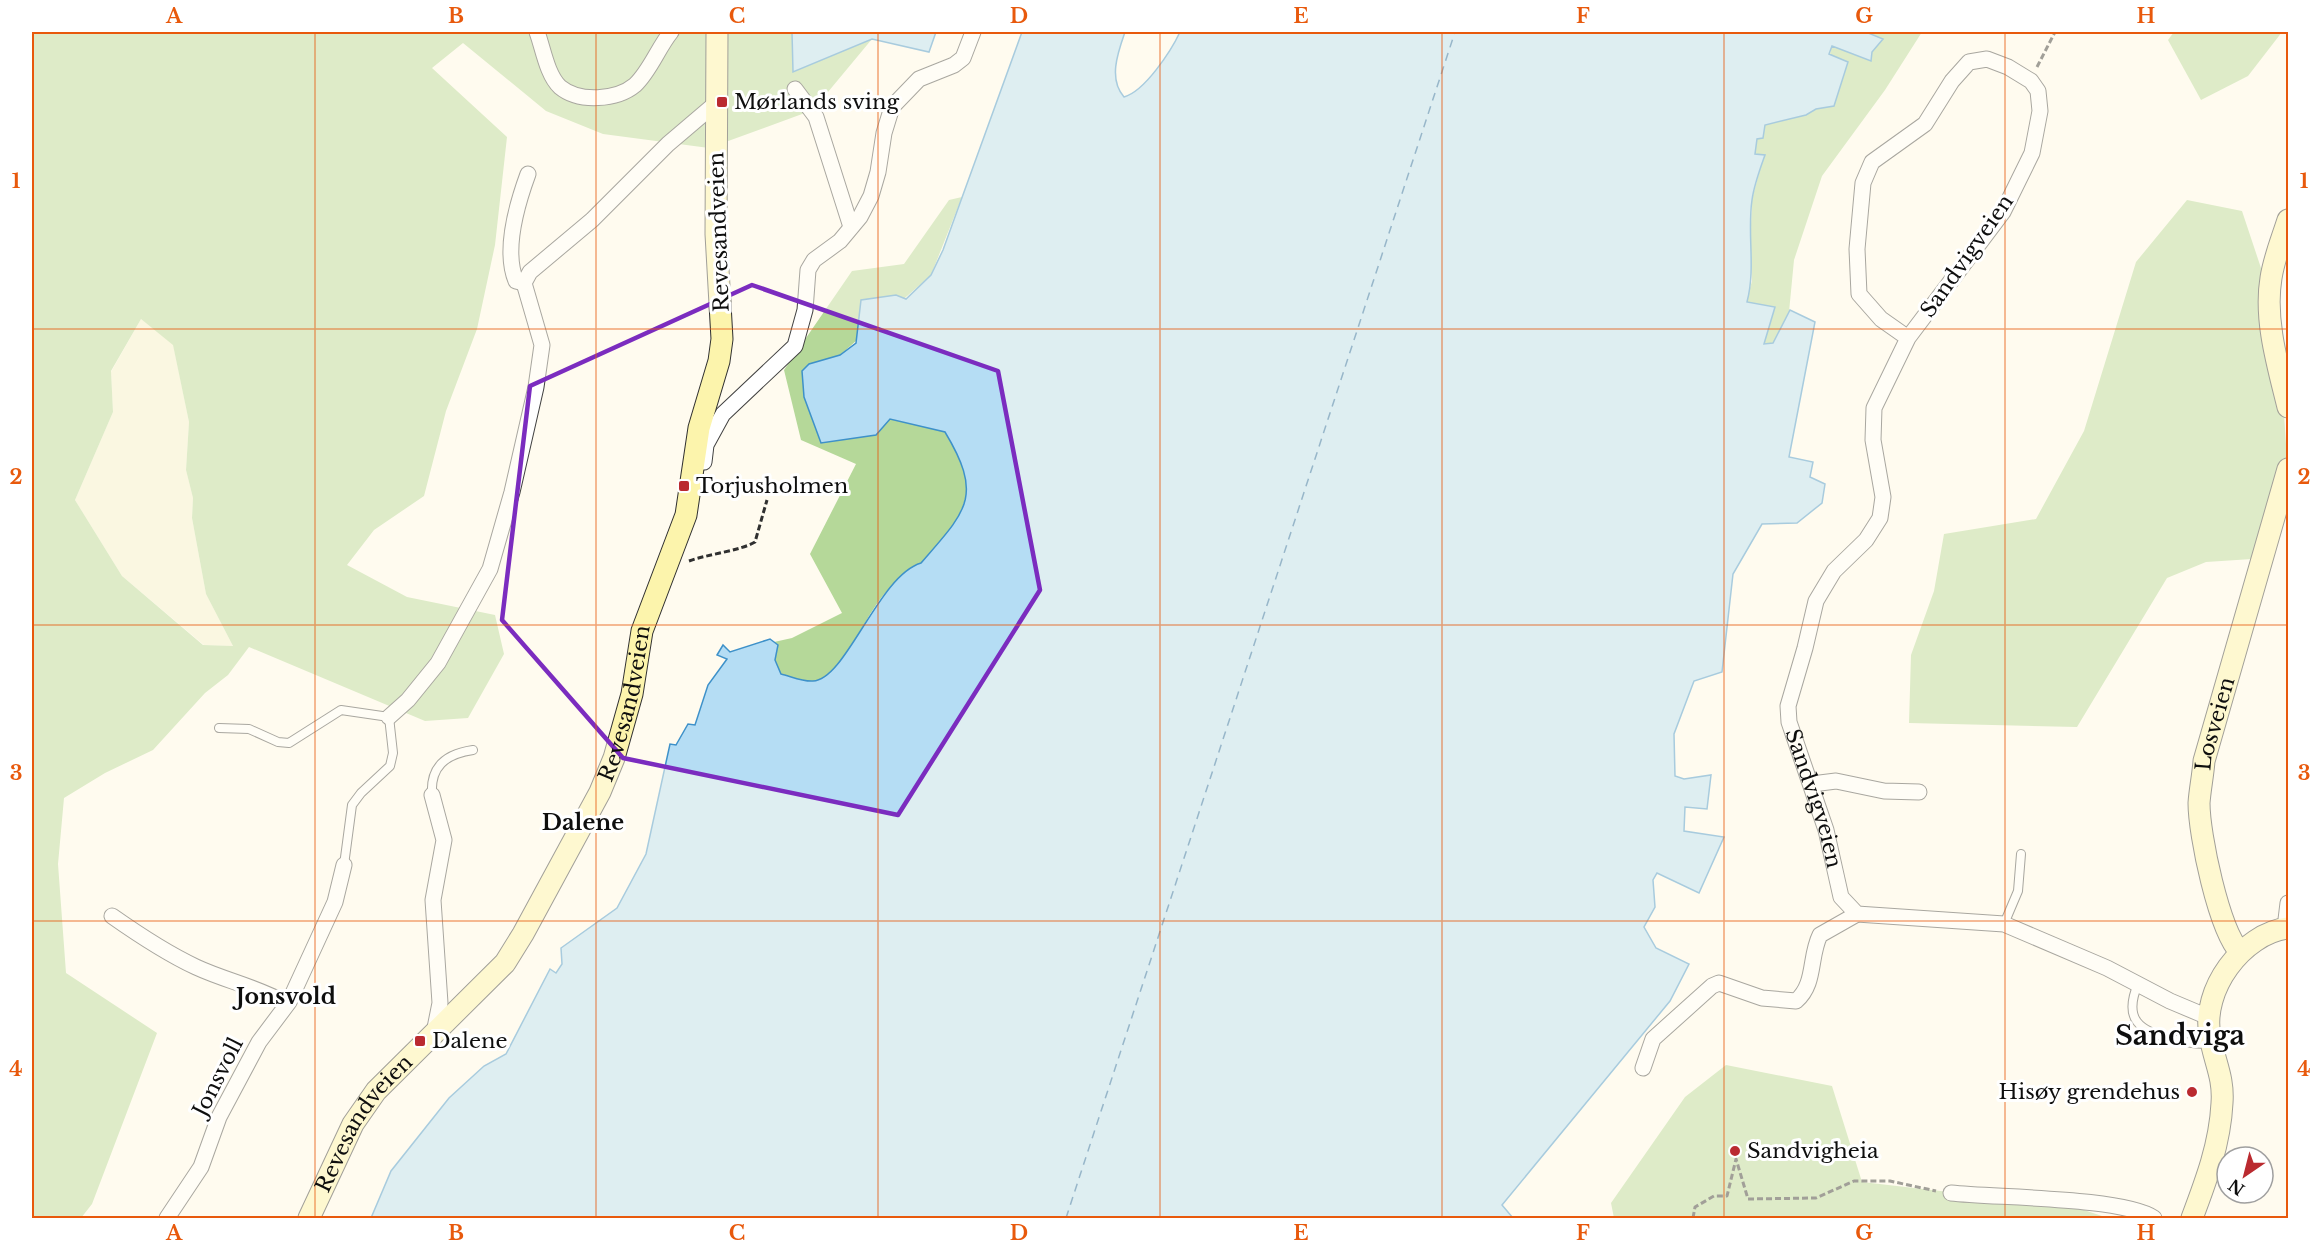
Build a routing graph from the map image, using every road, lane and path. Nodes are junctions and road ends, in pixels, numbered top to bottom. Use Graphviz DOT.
graph roads {
  1 [pos="537,32"];
  2 [pos="671,32"];
  3 [pos="717,32"];
  4 [pos="973,32"];
  5 [pos="2055,32"];
  6 [pos="2031,81"];
  7 [pos="795,88"];
  8 [pos="715,104"];
  9 [pos="528,174"];
  10 [pos="2289,220"];
  11 [pos="851,227"];
  12 [pos="524,283"];
  13 [pos="1908,338"];
  14 [pos="2289,407"];
  15 [pos="2289,469"];
  16 [pos="691,493"];
  17 [pos="2286,496"];
  18 [pos="768,500"];
  19 [pos="670,556"];
  20 [pos="389,717"];
  21 [pos="219,728"];
  22 [pos="473,750"];
  23 [pos="1812,784"];
  24 [pos="1919,792"];
  25 [pos="432,795"];
  26 [pos="2021,854"];
  27 [pos="344,865"];
  28 [pos="2289,903"];
  29 [pos="1857,914"];
  30 [pos="112,916"];
  31 [pos="2004,924"];
  32 [pos="2287,928"];
  33 [pos="2240,952"];
  34 [pos="2138,984"];
  35 [pos="287,1004"];
  36 [pos="2208,1017"];
  37 [pos="434,1033"];
  38 [pos="2212,1043"];
  39 [pos="1643,1068"];
  40 [pos="1951,1193"];
  41 [pos="167,1218"];
  42 [pos="309,1218"];
  43 [pos="1693,1218"];
  44 [pos="2154,1218"];
  45 [pos="2192,1218"];
  1 -- 2 [label="street"];
  3 -- 8 [label="main road, Revesandveien"];
  4 -- 11 [label="street"];
  5 -- 6 [label="path"];
  6 -- 13 [label="street, Sandvigveien"];
  6 -- 13 [label="street, Sandvigveien"];
  7 -- 11 [label="street"];
  8 -- 12 [label="street, Revesandveien"];
  8 -- 16 [label="main road, Revesandveien"];
  9 -- 12 [label="street"];
  10 -- 14 [label="main road"];
  11 -- 16 [label="street"];
  12 -- 20 [label="street"];
  13 -- 23 [label="street, Sandvigveien"];
  15 -- 17 [label="main road, Losveien"];
  16 -- 19 [label="main road, Revesandveien"];
  17 -- 33 [label="main road, Losveien"];
  18 -- 19 [label="path"];
  19 -- 37 [label="main road, Revesandveien"];
  20 -- 21 [label="lane"];
  20 -- 27 [label="lane"];
  22 -- 25 [label="lane"];
  23 -- 24 [label="street"];
  23 -- 29 [label="street, Sandvigveien"];
  25 -- 37 [label="street"];
  26 -- 31 [label="lane"];
  27 -- 35 [label="street, Jonsvoll"];
  28 -- 32 [label="street"];
  29 -- 31 [label="street"];
  29 -- 39 [label="street"];
  30 -- 35 [label="street"];
  31 -- 34 [label="street"];
  32 -- 33 [label="main road"];
  33 -- 36 [label="main road"];
  34 -- 36 [label="street"];
  34 -- 38 [label="lane"];
  35 -- 41 [label="street, Jonsvoll"];
  36 -- 38 [label="main road"];
  37 -- 42 [label="main road, Revesandveien"];
  38 -- 45 [label="main road"];
  40 -- 43 [label="path"];
  40 -- 44 [label="street"];
}
